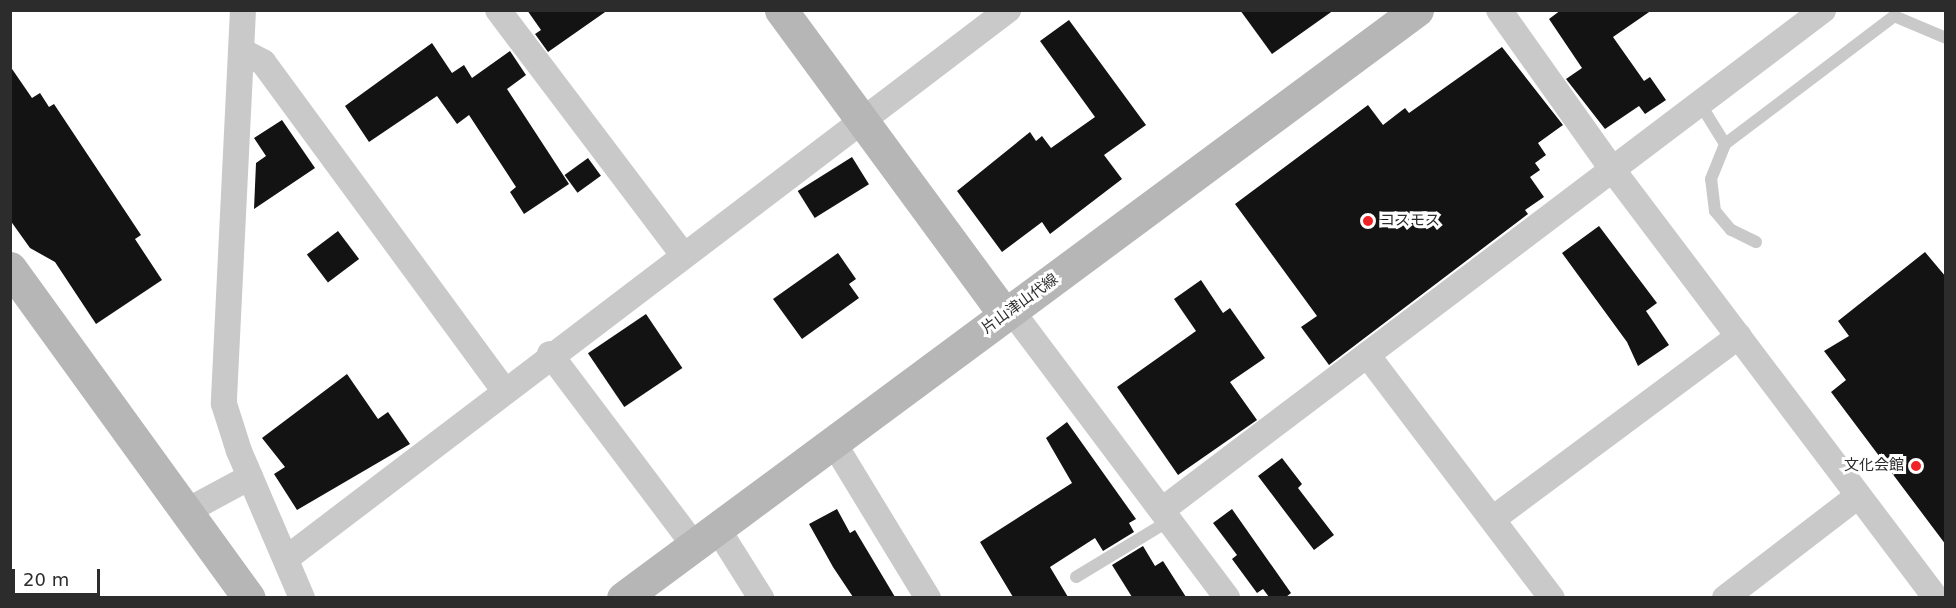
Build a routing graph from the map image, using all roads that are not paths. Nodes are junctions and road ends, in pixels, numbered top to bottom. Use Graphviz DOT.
graph roads {
  1 [pos="243,10"];
  2 [pos="498,10"];
  3 [pos="781,10"];
  4 [pos="1008,10"];
  5 [pos="1417,10"];
  6 [pos="1499,10"];
  7 [pos="1823,10"];
  8 [pos="1892,13"];
  9 [pos="1946,38"];
  10 [pos="242,51"];
  11 [pos="1699,102"];
  12 [pos="862,122"];
  13 [pos="1725,144"];
  14 [pos="1612,169"];
  15 [pos="1756,242"];
  16 [pos="683,255"];
  17 [pos="10,268"];
  18 [pos="1008,313"];
  19 [pos="1739,336"];
  20 [pos="550,354"];
  21 [pos="1368,356"];
  22 [pos="504,389"];
  23 [pos="833,442"];
  24 [pos="250,477"];
  25 [pos="1858,496"];
  26 [pos="185,512"];
  27 [pos="1166,515"];
  28 [pos="1494,518"];
  29 [pos="706,536"];
  30 [pos="287,558"];
  31 [pos="1076,577"];
  32 [pos="249,597"];
  33 [pos="302,597"];
  34 [pos="623,597"];
  35 [pos="761,597"];
  36 [pos="928,597"];
  37 [pos="1227,597"];
  38 [pos="1552,597"];
  39 [pos="1725,597"];
  40 [pos="1936,597"];
  1 -- 10 [label="street"];
  2 -- 16 [label="street"];
  3 -- 12 [label="main road"];
  4 -- 12 [label="street"];
  5 -- 18 [label="main road, 片山津山代線"];
  6 -- 14 [label="street"];
  7 -- 11 [label="street"];
  8 -- 9 [label="lane"];
  8 -- 13 [label="lane"];
  10 -- 22 [label="street"];
  10 -- 24 [label="street"];
  11 -- 13 [label="lane"];
  11 -- 14 [label="street"];
  12 -- 16 [label="street"];
  12 -- 18 [label="main road"];
  13 -- 15 [label="lane"];
  14 -- 19 [label="street"];
  14 -- 21 [label="street"];
  16 -- 20 [label="street"];
  17 -- 26 [label="main road"];
  18 -- 23 [label="main road, 片山津山代線"];
  18 -- 27 [label="street"];
  19 -- 25 [label="street"];
  19 -- 28 [label="street"];
  20 -- 22 [label="street"];
  20 -- 29 [label="street"];
  21 -- 27 [label="street"];
  21 -- 28 [label="street"];
  22 -- 30 [label="street"];
  23 -- 29 [label="main road, 片山津山代線"];
  23 -- 36 [label="street"];
  24 -- 26 [label="street"];
  24 -- 30 [label="street"];
  25 -- 39 [label="street"];
  25 -- 40 [label="street"];
  26 -- 32 [label="main road"];
  27 -- 31 [label="lane"];
  27 -- 37 [label="street"];
  28 -- 38 [label="street"];
  29 -- 34 [label="main road, 片山津山代線"];
  29 -- 35 [label="street"];
  30 -- 33 [label="street"];
}
